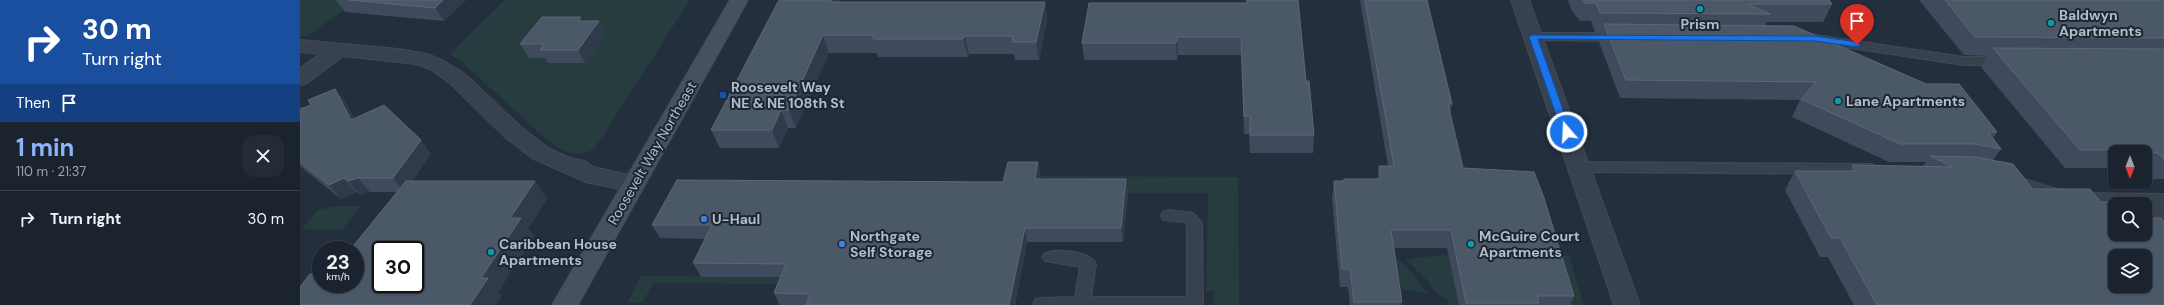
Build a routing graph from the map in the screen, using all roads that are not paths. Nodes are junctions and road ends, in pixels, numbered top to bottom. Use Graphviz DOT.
graph roads {
  1 [pos="739,0"];
  2 [pos="1520,0"];
  3 [pos="1533,37"];
  4 [pos="1634,37"];
  5 [pos="1792,38"];
  6 [pos="300,46"];
  7 [pos="338,50"];
  8 [pos="2017,61"];
  9 [pos="300,78"];
  10 [pos="1579,167"];
  11 [pos="1883,169"];
  12 [pos="2002,176"];
  13 [pos="634,184"];
  14 [pos="2108,198"];
  15 [pos="2152,199"];
  16 [pos="2164,199"];
  17 [pos="2152,204"];
  18 [pos="1168,216"];
  19 [pos="2164,217"];
  20 [pos="1050,257"];
  21 [pos="1041,304"];
  22 [pos="1082,304"];
  23 [pos="1195,304"];
  24 [pos="565,305"];
  25 [pos="1627,305"];
  1 -- 13 [label="main road, Roosevelt Way Northeast"];
  2 -- 3 [label="street"];
  3 -- 4 [label="lane"];
  3 -- 10 [label="street"];
  5 -- 8 [label="lane"];
  6 -- 7 [label="street"];
  7 -- 9 [label="street"];
  7 -- 13 [label="street"];
  10 -- 11 [label="lane"];
  10 -- 25 [label="street"];
  12 -- 14 [label="lane"];
  13 -- 24 [label="main road, Roosevelt Way Northeast"];
  15 -- 16 [label="lane"];
  17 -- 19 [label="lane"];
  18 -- 23 [label="lane"];
  20 -- 22 [label="lane"];
  21 -- 22 [label="lane"];
  22 -- 23 [label="lane"];
}
